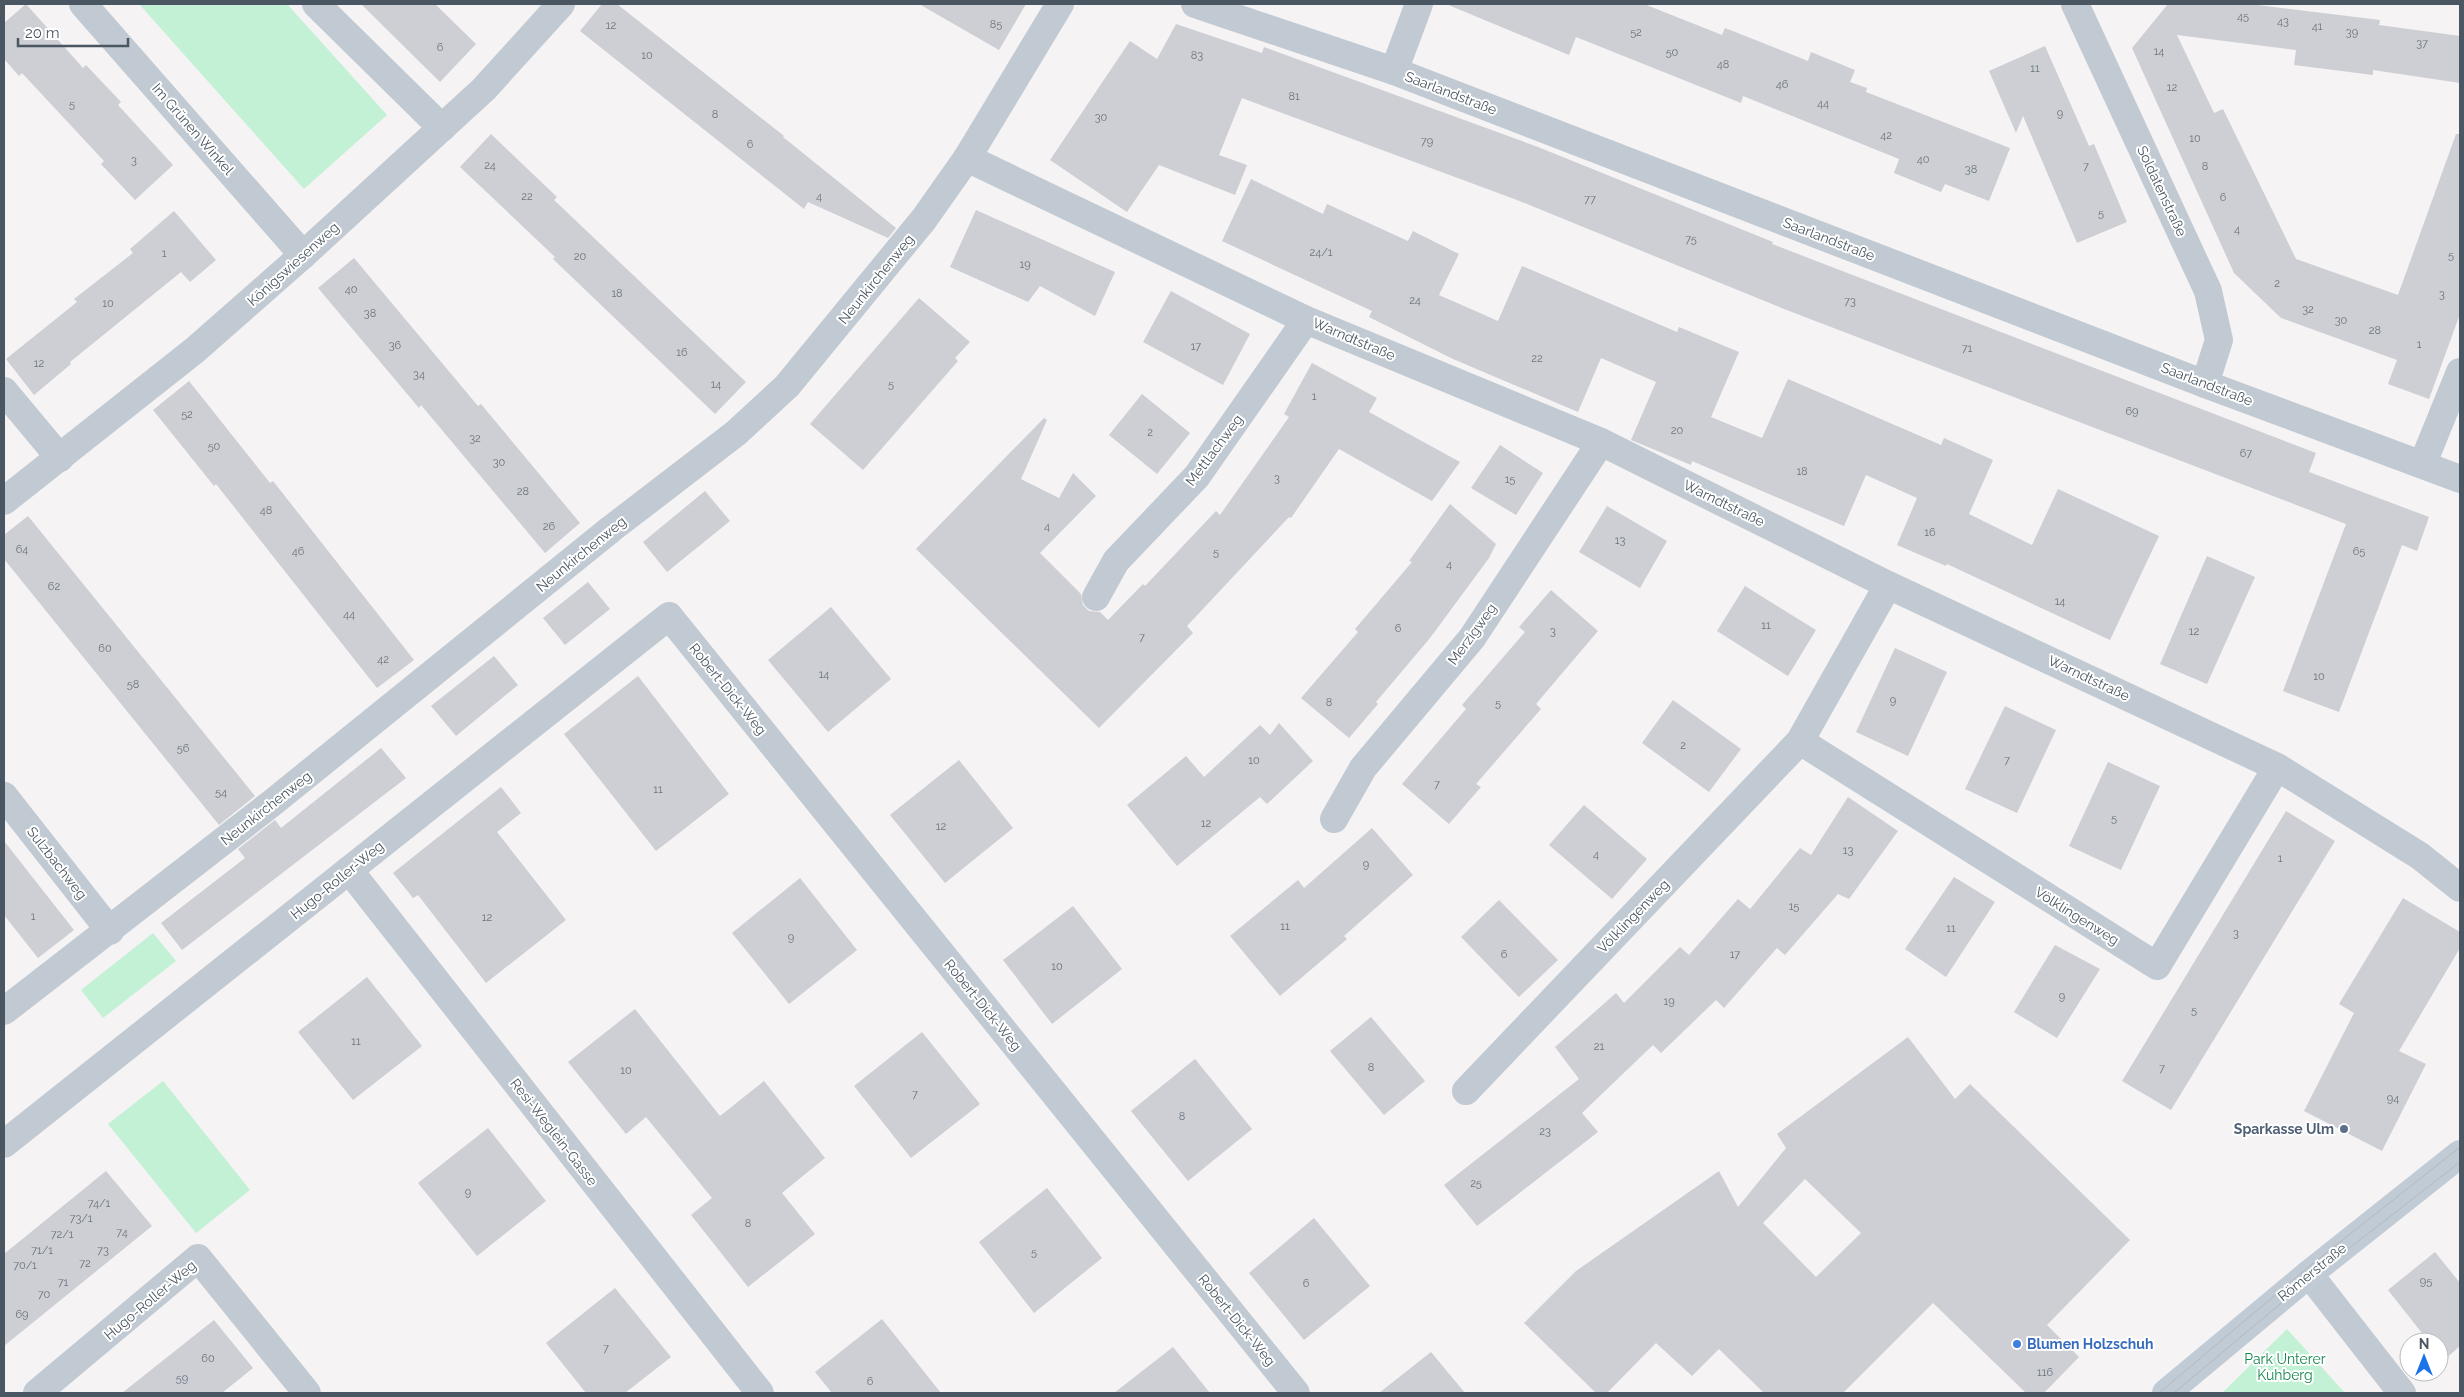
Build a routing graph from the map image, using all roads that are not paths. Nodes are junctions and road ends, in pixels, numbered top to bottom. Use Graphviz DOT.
graph roads {
  1 [pos="83,4"];
  2 [pos="316,4"];
  3 [pos="561,4"];
  4 [pos="1060,4"];
  5 [pos="1196,4"];
  6 [pos="1419,4"];
  7 [pos="2075,4"];
  8 [pos="1394,71"];
  9 [pos="442,128"];
  10 [pos="967,158"];
  11 [pos="303,255"];
  12 [pos="1306,320"];
  13 [pos="2460,372"];
  14 [pos="2205,384"];
  15 [pos="4,391"];
  16 [pos="1601,442"];
  17 [pos="60,458"];
  18 [pos="2423,463"];
  19 [pos="2460,478"];
  20 [pos="4,501"];
  21 [pos="1888,585"];
  22 [pos="1096,598"];
  23 [pos="669,616"];
  24 [pos="1800,741"];
  25 [pos="2278,767"];
  26 [pos="4,796"];
  27 [pos="1334,820"];
  28 [pos="349,870"];
  29 [pos="2460,888"];
  30 [pos="110,931"];
  31 [pos="4,1011"];
  32 [pos="1466,1091"];
  33 [pos="4,1144"];
  34 [pos="2460,1154"];
  35 [pos="2309,1274"];
  36 [pos="37,1393"];
  37 [pos="307,1393"];
  38 [pos="760,1393"];
  39 [pos="1296,1393"];
  40 [pos="2166,1393"];
  41 [pos="2402,1393"];
  1 -- 11 [label="street, Im Grünen Winkel"];
  2 -- 9 [label="street"];
  3 -- 9 [label="street, Königswiesenweg"];
  4 -- 10 [label="street, Neunkirchenweg"];
  5 -- 8 [label="street, Saarlandstraße"];
  6 -- 8 [label="street"];
  7 -- 14 [label="street, Soldatenstraße"];
  8 -- 14 [label="street, Saarlandstraße"];
  9 -- 11 [label="street, Königswiesenweg"];
  10 -- 12 [label="street, Warndtstraße"];
  10 -- 30 [label="street, Neunkirchenweg"];
  11 -- 17 [label="street, Königswiesenweg"];
  12 -- 16 [label="street, Warndtstraße"];
  12 -- 22 [label="street, Mettlachweg"];
  13 -- 18 [label="street"];
  14 -- 18 [label="street, Saarlandstraße"];
  15 -- 17 [label="street"];
  16 -- 21 [label="street, Warndtstraße"];
  16 -- 27 [label="street, Merzigweg"];
  17 -- 20 [label="street, Königswiesenweg"];
  18 -- 19 [label="street, Saarlandstraße"];
  21 -- 24 [label="street, Völklingenweg"];
  21 -- 25 [label="street, Warndtstraße"];
  23 -- 28 [label="street, Hugo-Roller-Weg"];
  23 -- 39 [label="street, Robert-Dick-Weg"];
  24 -- 25 [label="street, Völklingenweg"];
  24 -- 32 [label="street, Völklingenweg"];
  25 -- 29 [label="street, Warndtstraße"];
  26 -- 30 [label="street, Sulzbachweg"];
  28 -- 33 [label="street, Hugo-Roller-Weg"];
  28 -- 38 [label="street, Resi-Weglein-Gasse"];
  30 -- 31 [label="street, Neunkirchenweg"];
  34 -- 35 [label="street, Römerstraße"];
  35 -- 40 [label="street, Römerstraße"];
  35 -- 41 [label="street"];
  36 -- 37 [label="street, Hugo-Roller-Weg"];
}
